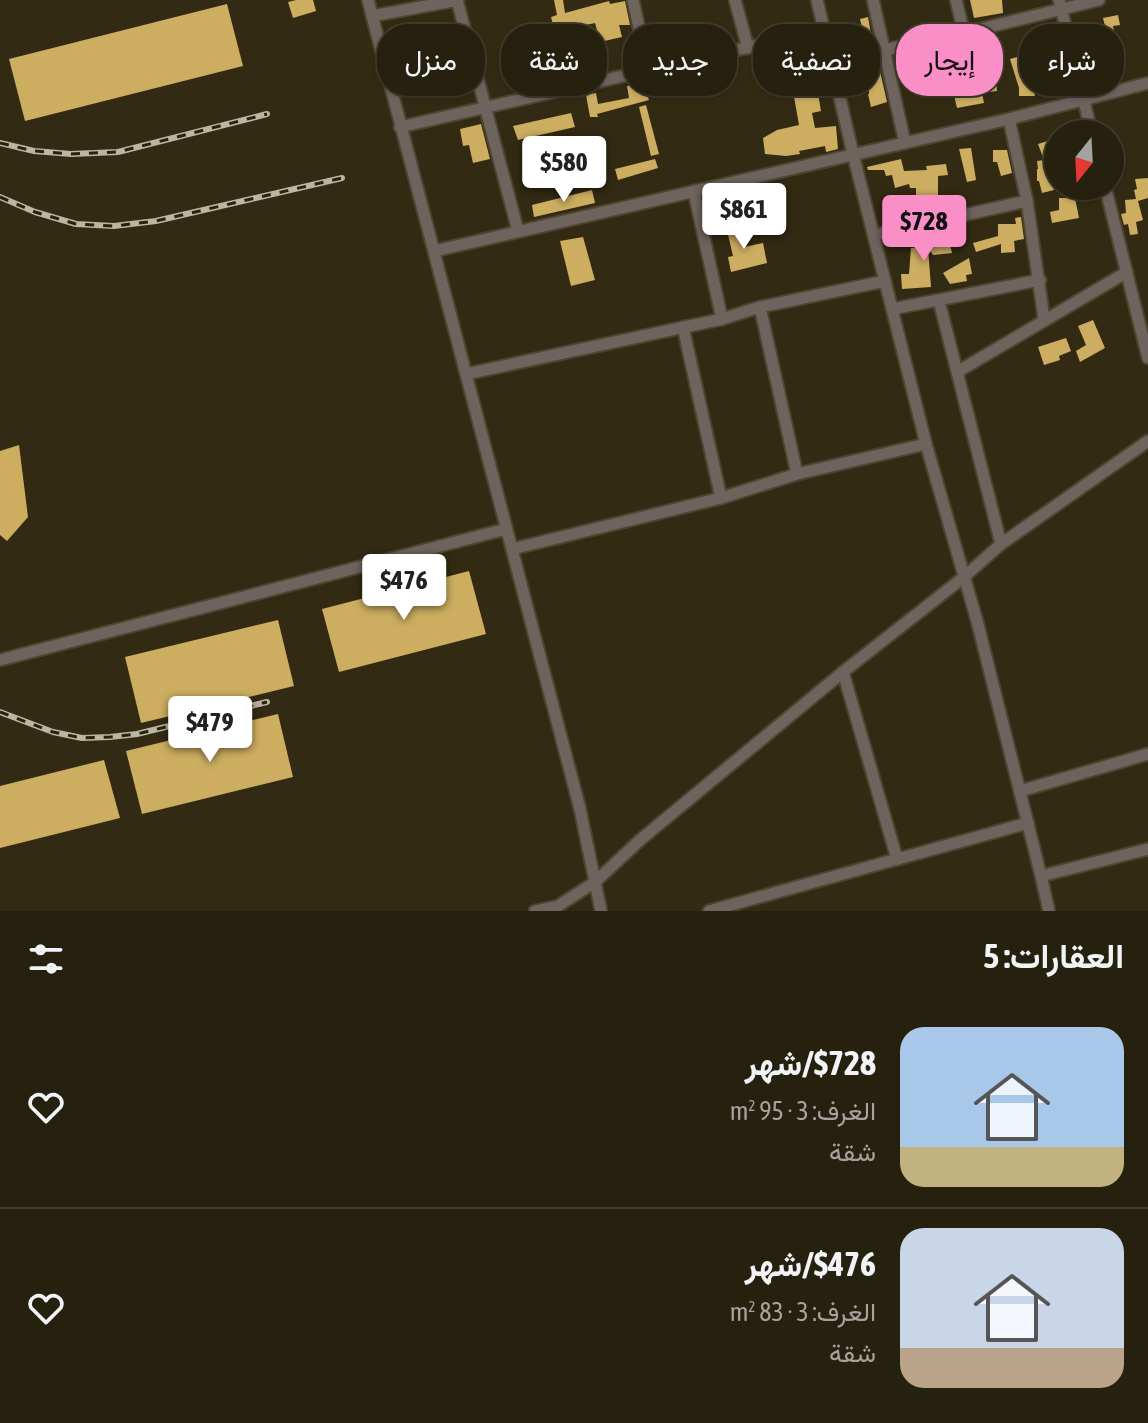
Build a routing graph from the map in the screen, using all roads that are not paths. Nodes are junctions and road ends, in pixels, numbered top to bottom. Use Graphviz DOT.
graph roads {
  1 [pos="368,0"];
  2 [pos="458,0"];
  3 [pos="633,0"];
  4 [pos="735,0"];
  5 [pos="817,0"];
  6 [pos="873,0"];
  7 [pos="956,0"];
  8 [pos="1099,0"];
  9 [pos="1060,5"];
  10 [pos="372,16"];
  11 [pos="638,24"];
  12 [pos="823,24"];
  13 [pos="962,24"];
  14 [pos="995,24"];
  15 [pos="753,47"];
  16 [pos="896,47"];
  17 [pos="748,48"];
  18 [pos="737,50"];
  19 [pos="884,50"];
  20 [pos="623,75"];
  21 [pos="1148,83"];
  22 [pos="839,96"];
  23 [pos="1084,99"];
  24 [pos="485,107"];
  25 [pos="1009,119"];
  26 [pos="1089,120"];
  27 [pos="400,127"];
  28 [pos="905,143"];
  29 [pos="853,154"];
  30 [pos="694,192"];
  31 [pos="1109,200"];
  32 [pos="1027,201"];
  33 [pos="518,231"];
  34 [pos="874,235"];
  35 [pos="434,251"];
  36 [pos="1127,272"];
  37 [pos="1040,280"];
  38 [pos="885,281"];
  39 [pos="939,301"];
  40 [pos="760,307"];
  41 [pos="892,309"];
  42 [pos="722,319"];
  43 [pos="1044,319"];
  44 [pos="683,327"];
  45 [pos="1148,358"];
  46 [pos="957,372"];
  47 [pos="466,374"];
  48 [pos="1148,441"];
  49 [pos="926,444"];
  50 [pos="797,474"];
  51 [pos="721,498"];
  52 [pos="506,529"];
  53 [pos="1001,544"];
  54 [pos="512,549"];
  55 [pos="964,577"];
  56 [pos="0,660"];
  57 [pos="843,672"];
  58 [pos="1148,754"];
  59 [pos="1020,791"];
  60 [pos="1028,823"];
  61 [pos="1148,849"];
  62 [pos="897,859"];
  63 [pos="1041,876"];
  64 [pos="595,882"];
  65 [pos="535,911"];
  66 [pos="601,911"];
  67 [pos="709,911"];
  68 [pos="1049,911"];
  1 -- 10 [label="street"];
  2 -- 10 [label="street"];
  2 -- 24 [label="street"];
  3 -- 11 [label="street"];
  4 -- 17 [label="street"];
  5 -- 12 [label="street"];
  6 -- 19 [label="street"];
  7 -- 13 [label="street"];
  8 -- 9 [label="street"];
  9 -- 14 [label="street"];
  9 -- 23 [label="street"];
  10 -- 27 [label="street"];
  15 -- 17 [label="street"];
  16 -- 19 [label="street"];
  17 -- 18 [label="street"];
  19 -- 28 [label="street"];
  20 -- 24 [label="street"];
  21 -- 23 [label="street"];
  22 -- 29 [label="street"];
  23 -- 25 [label="street"];
  23 -- 26 [label="street"];
  24 -- 27 [label="street"];
  24 -- 33 [label="street"];
  25 -- 28 [label="street"];
  25 -- 32 [label="street"];
  27 -- 35 [label="street"];
  28 -- 29 [label="street"];
  29 -- 30 [label="street"];
  29 -- 34 [label="street"];
  30 -- 33 [label="street"];
  30 -- 42 [label="street"];
  31 -- 36 [label="street"];
  32 -- 34 [label="street"];
  32 -- 37 [label="street"];
  33 -- 35 [label="street"];
  34 -- 38 [label="street"];
  35 -- 47 [label="street"];
  36 -- 43 [label="street"];
  36 -- 45 [label="street"];
  37 -- 39 [label="street"];
  37 -- 43 [label="street"];
  38 -- 40 [label="street"];
  38 -- 41 [label="street"];
  39 -- 41 [label="street"];
  39 -- 46 [label="street"];
  40 -- 42 [label="street"];
  40 -- 50 [label="street"];
  41 -- 49 [label="street"];
  42 -- 44 [label="street"];
  43 -- 46 [label="street"];
  44 -- 47 [label="street"];
  44 -- 51 [label="street"];
  46 -- 53 [label="street"];
  47 -- 52 [label="street"];
  48 -- 53 [label="street"];
  49 -- 50 [label="street"];
  49 -- 55 [label="street"];
  50 -- 51 [label="street"];
  51 -- 54 [label="street"];
  52 -- 54 [label="street"];
  52 -- 56 [label="street"];
  53 -- 55 [label="street"];
  54 -- 64 [label="street"];
  55 -- 57 [label="street"];
  55 -- 59 [label="street"];
  57 -- 62 [label="street"];
  57 -- 64 [label="street"];
  58 -- 59 [label="street"];
  59 -- 60 [label="street"];
  60 -- 62 [label="street"];
  60 -- 63 [label="street"];
  61 -- 63 [label="street"];
  62 -- 67 [label="street"];
  63 -- 68 [label="street"];
  64 -- 65 [label="street"];
  64 -- 66 [label="street"];
}
